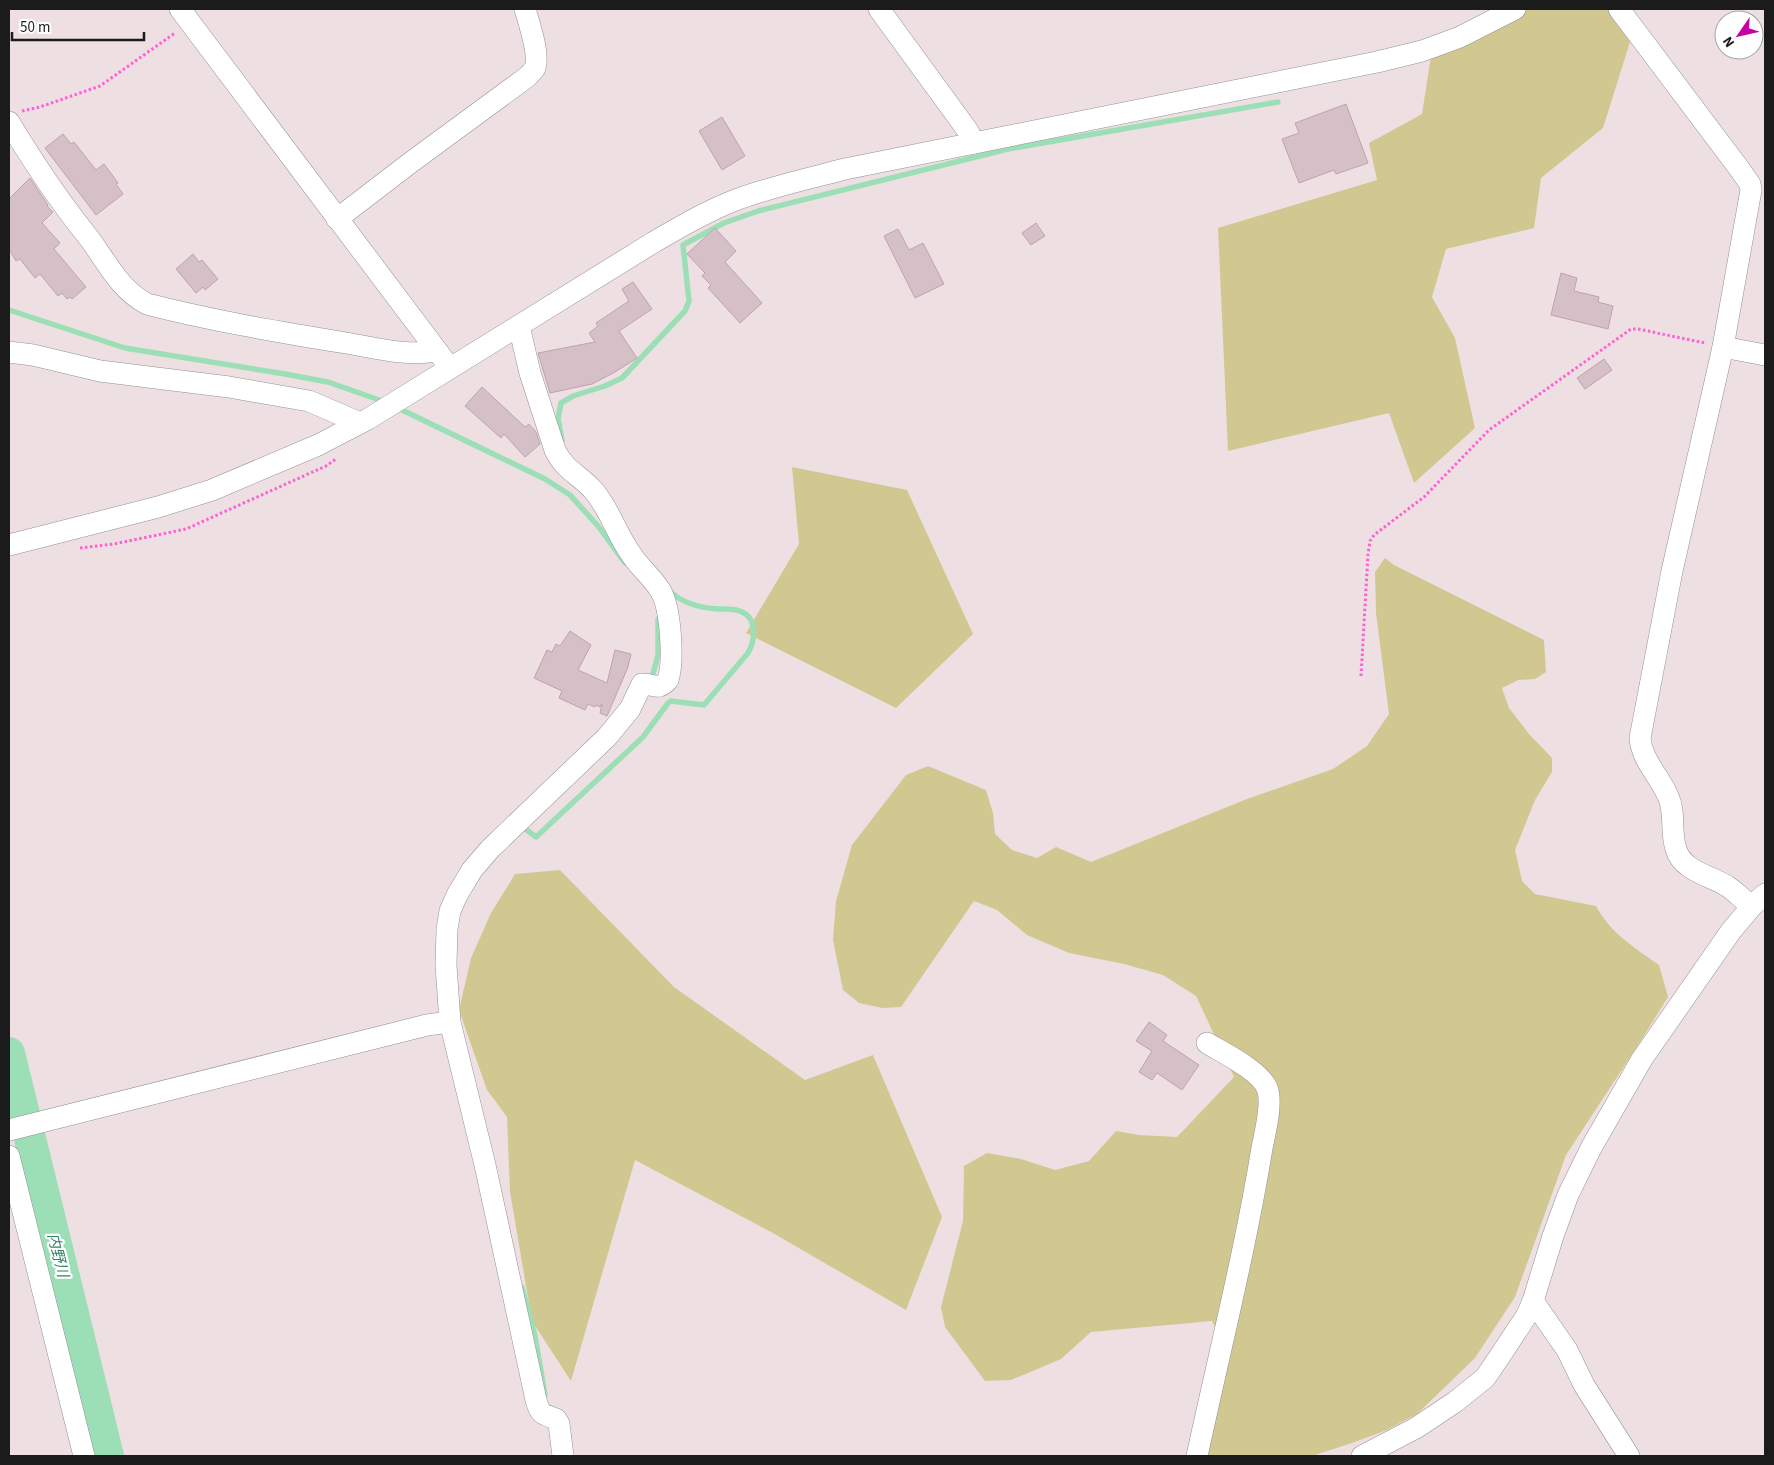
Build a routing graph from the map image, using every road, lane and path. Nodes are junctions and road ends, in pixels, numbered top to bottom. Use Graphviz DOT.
graph roads {
  1 [pos="525,9"];
  2 [pos="879,9"];
  3 [pos="1515,9"];
  4 [pos="1619,9"];
  5 [pos="185,16"];
  6 [pos="13,117"];
  7 [pos="974,143"];
  8 [pos="337,220"];
  9 [pos="519,326"];
  10 [pos="1723,347"];
  11 [pos="436,350"];
  12 [pos="9,352"];
  13 [pos="1765,356"];
  14 [pos="450,368"];
  15 [pos="360,423"];
  16 [pos="9,545"];
  17 [pos="1361,676"];
  18 [pos="1758,900"];
  19 [pos="450,1022"];
  20 [pos="1207,1044"];
  21 [pos="9,1130"];
  22 [pos="9,1156"];
  23 [pos="1533,1301"];
  24 [pos="84,1456"];
  25 [pos="563,1456"];
  26 [pos="1197,1456"];
  27 [pos="1362,1456"];
  28 [pos="1628,1456"];
  1 -- 8 [label="street"];
  2 -- 7 [label="street"];
  3 -- 7 [label="street"];
  4 -- 10 [label="street"];
  5 -- 6 [label="path"];
  5 -- 8 [label="street"];
  6 -- 11 [label="street"];
  7 -- 9 [label="street"];
  8 -- 11 [label="street"];
  9 -- 14 [label="street"];
  9 -- 19 [label="street"];
  10 -- 13 [label="street"];
  10 -- 17 [label="path"];
  10 -- 18 [label="street"];
  11 -- 14 [label="street"];
  12 -- 15 [label="street"];
  14 -- 15 [label="street"];
  15 -- 16 [label="street"];
  18 -- 23 [label="street"];
  19 -- 21 [label="street"];
  19 -- 25 [label="street"];
  20 -- 26 [label="street"];
  22 -- 24 [label="street"];
  23 -- 27 [label="street"];
  23 -- 28 [label="street"];
}
